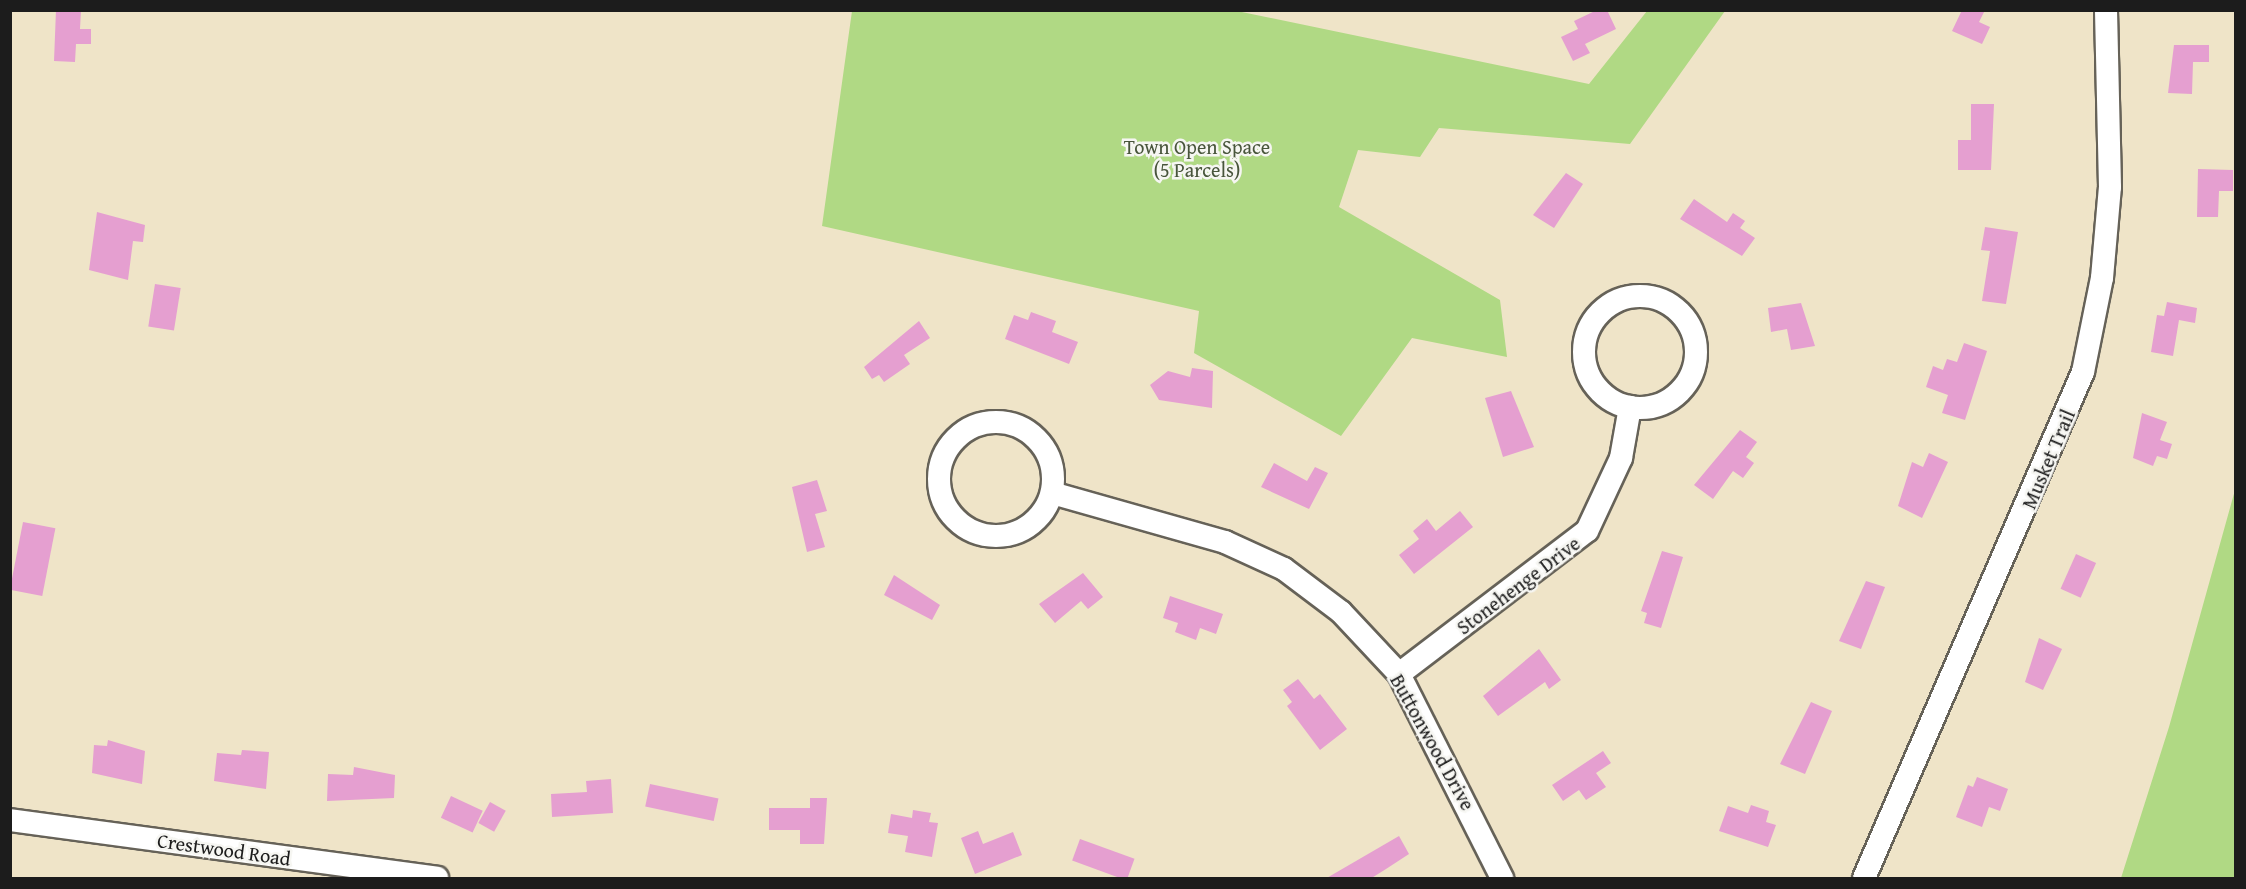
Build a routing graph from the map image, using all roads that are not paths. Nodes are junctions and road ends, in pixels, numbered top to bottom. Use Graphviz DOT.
graph roads {
  1 [pos="2106,10"];
  2 [pos="1630,407"];
  3 [pos="1052,493"];
  4 [pos="1399,674"];
  5 [pos="10,820"];
  6 [pos="333,871"];
  7 [pos="437,879"];
  8 [pos="1502,879"];
  9 [pos="1864,879"];
  1 -- 9 [label="street, Musket Trail"];
  2 -- 2 [label="street"];
  2 -- 4 [label="street, Stonehenge Drive"];
  3 -- 3 [label="street"];
  3 -- 4 [label="street, Buttonwood Drive"];
  4 -- 8 [label="street, Buttonwood Drive"];
  5 -- 6 [label="street, Crestwood Road"];
  6 -- 7 [label="street, Crestwood Road"];
}
